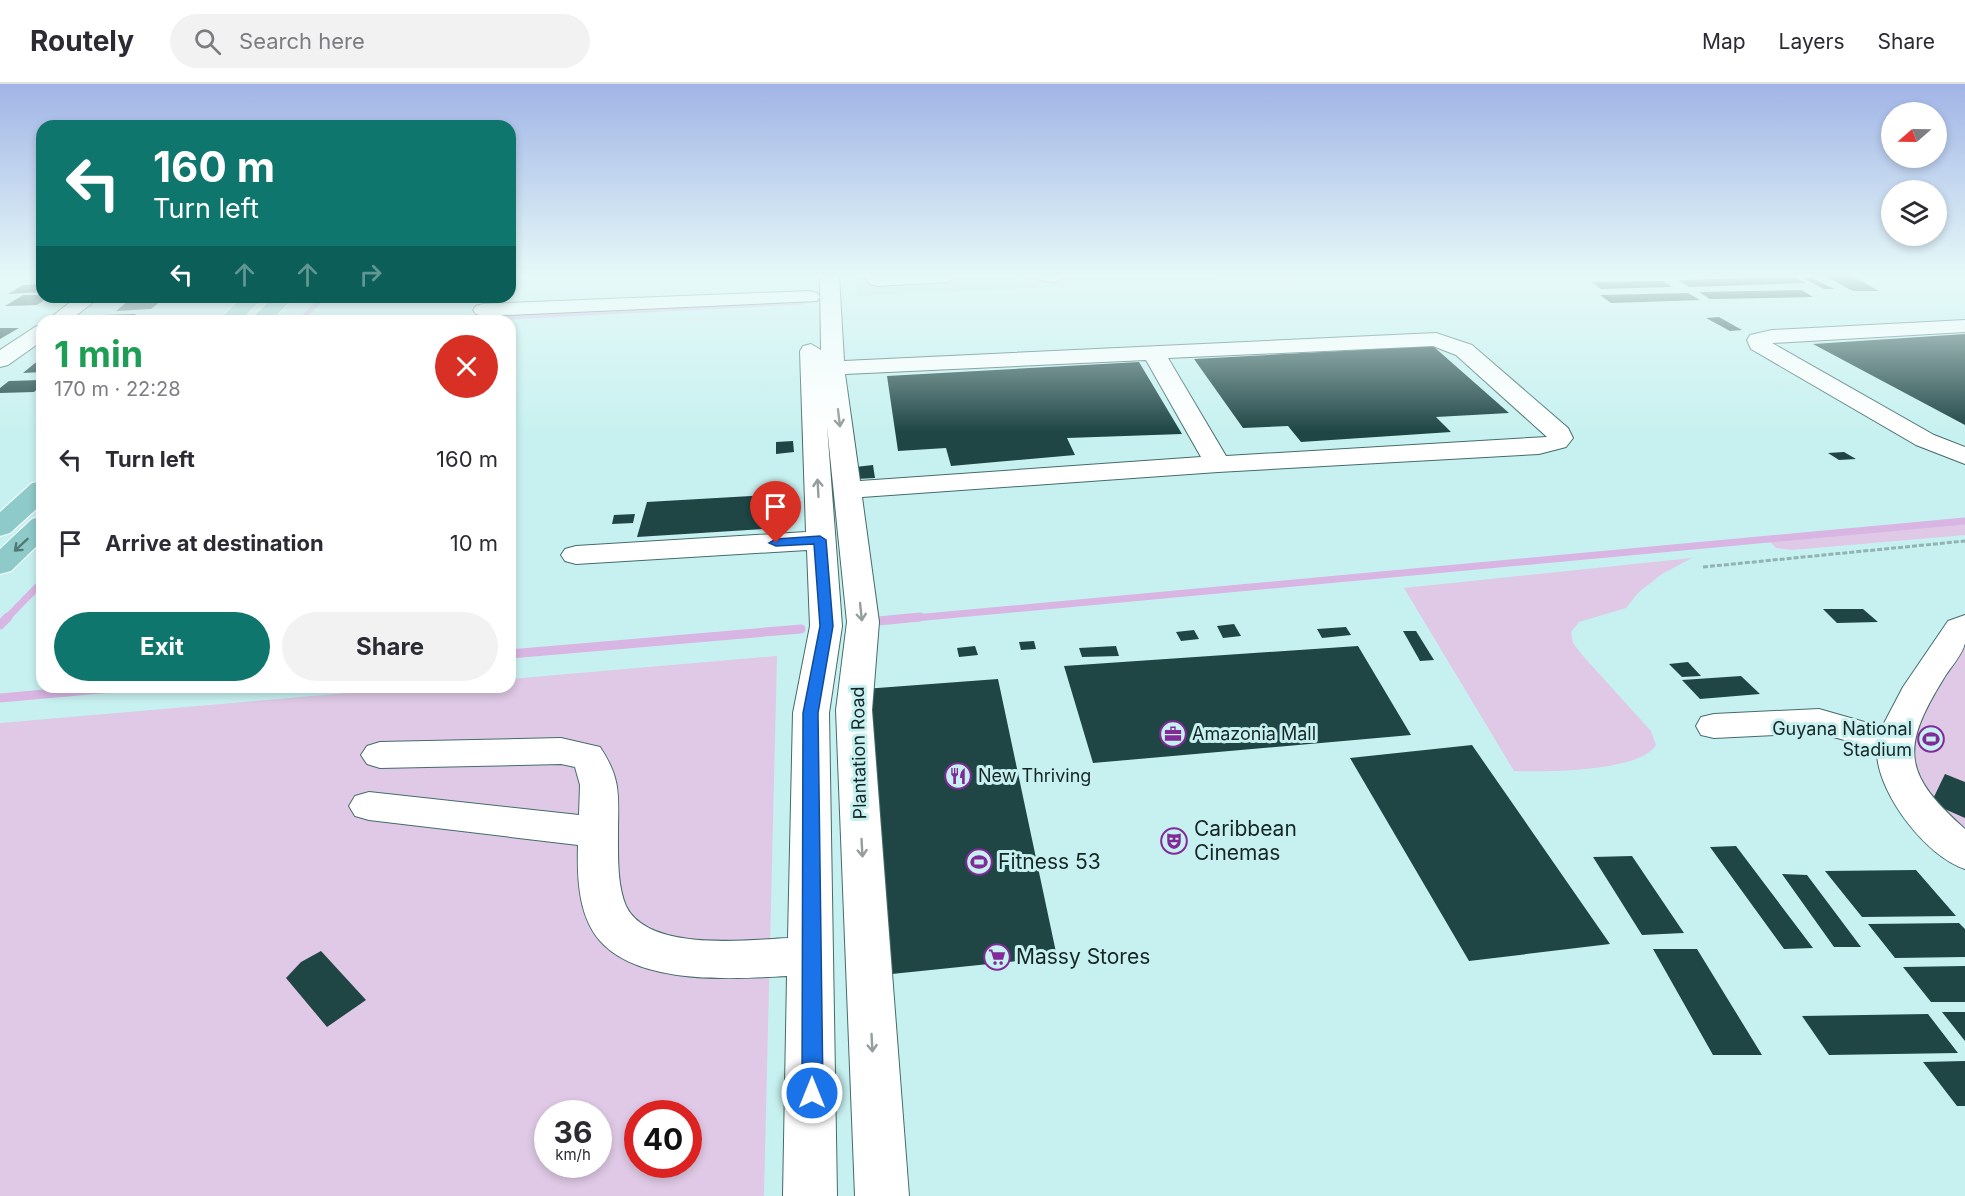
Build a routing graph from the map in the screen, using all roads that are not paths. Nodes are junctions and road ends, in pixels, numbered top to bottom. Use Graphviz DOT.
graph roads {
  1 [pos="820,328"];
  2 [pos="1928,328"];
  3 [pos="36,335"];
  4 [pos="1153,352"];
  5 [pos="0,360"];
  6 [pos="823,368"];
  7 [pos="1965,456"];
  8 [pos="1218,464"];
  9 [pos="848,490"];
  10 [pos="36,494"];
  11 [pos="0,527"];
  12 [pos="36,531"];
  13 [pos="820,540"];
  14 [pos="576,555"];
  15 [pos="0,565"];
  16 [pos="1965,625"];
  17 [pos="1714,726"];
  18 [pos="1894,748"];
  19 [pos="380,755"];
  20 [pos="369,806"];
  21 [pos="598,832"];
  22 [pos="1965,853"];
  23 [pos="812,956"];
  24 [pos="810,1196"];
  25 [pos="882,1196"];
  1 -- 6 [label="street, Plantation Road"];
  2 -- 7 [label="street"];
  3 -- 5 [label="street"];
  4 -- 6 [label="street"];
  4 -- 8 [label="street"];
  4 -- 8 [label="street"];
  6 -- 9 [label="street, Plantation Road, one-way"];
  13 -- 6 [label="street, Plantation Road, one-way"];
  8 -- 9 [label="street"];
  9 -- 25 [label="street, Plantation Road, one-way"];
  10 -- 11 [label="main road"];
  12 -- 15 [label="main road, one-way"];
  13 -- 14 [label="street"];
  13 -- 23 [label="street, Plantation Road"];
  16 -- 18 [label="street"];
  17 -- 18 [label="street"];
  18 -- 22 [label="street"];
  19 -- 21 [label="street"];
  20 -- 21 [label="street"];
  21 -- 23 [label="street"];
  23 -- 24 [label="street, Plantation Road"];
}
